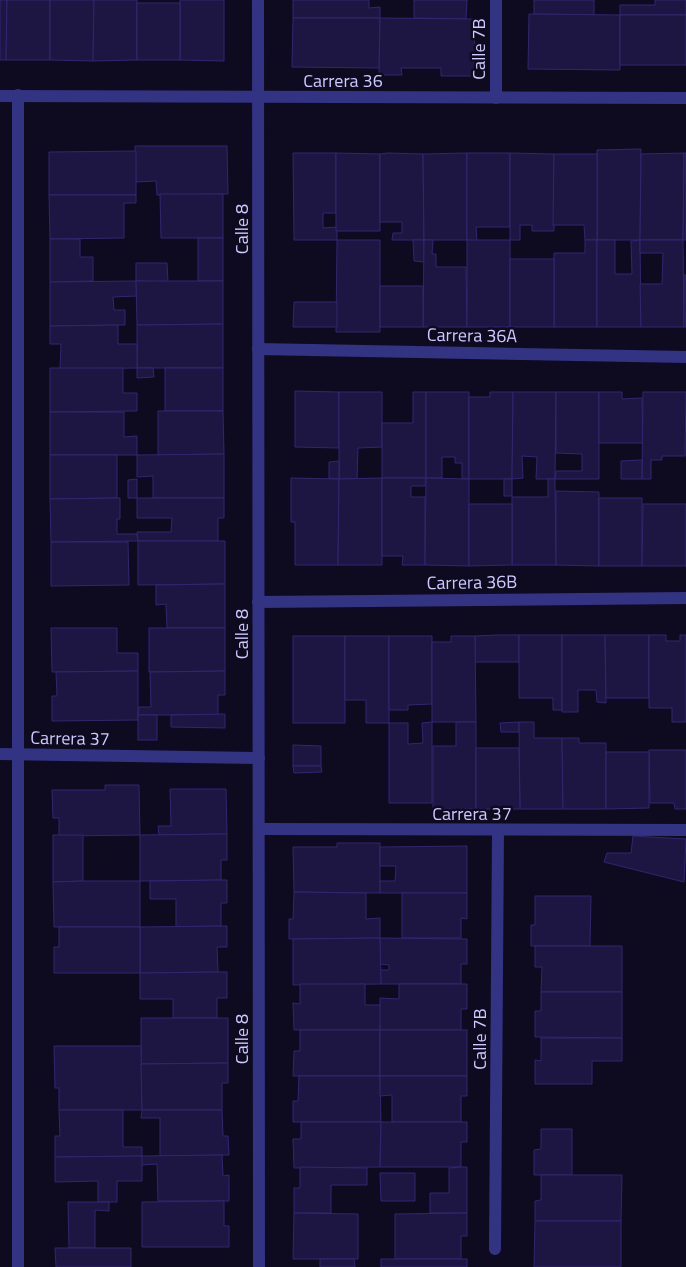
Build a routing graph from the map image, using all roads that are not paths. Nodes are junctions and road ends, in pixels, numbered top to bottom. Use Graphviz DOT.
graph roads {
  1 [pos="258,0"];
  2 [pos="496,0"];
  3 [pos="0,96"];
  4 [pos="18,96"];
  5 [pos="258,97"];
  6 [pos="496,98"];
  7 [pos="686,98"];
  8 [pos="258,349"];
  9 [pos="686,357"];
  10 [pos="686,598"];
  11 [pos="258,602"];
  12 [pos="0,754"];
  13 [pos="18,755"];
  14 [pos="259,758"];
  15 [pos="259,829"];
  16 [pos="498,830"];
  17 [pos="686,830"];
  18 [pos="495,1249"];
  19 [pos="18,1267"];
  20 [pos="259,1267"];
  1 -- 5 [label="street, Calle 8"];
  2 -- 6 [label="street, Calle 7B"];
  3 -- 4 [label="street, Carrera 36"];
  4 -- 5 [label="street, Carrera 36"];
  4 -- 13 [label="street"];
  5 -- 6 [label="street, Carrera 36"];
  5 -- 8 [label="street, Calle 8"];
  6 -- 7 [label="street, Carrera 36"];
  8 -- 9 [label="street, Carrera 36A"];
  8 -- 11 [label="street, Calle 8"];
  10 -- 11 [label="street, Carrera 36B"];
  11 -- 14 [label="street, Calle 8"];
  12 -- 13 [label="street, Carrera 37"];
  13 -- 14 [label="street, Carrera 37"];
  13 -- 19 [label="street"];
  14 -- 15 [label="street, Calle 8"];
  15 -- 16 [label="street, Carrera 37"];
  15 -- 20 [label="street, Calle 8"];
  16 -- 17 [label="street, Carrera 37"];
  16 -- 18 [label="street, Calle 7B"];
}
